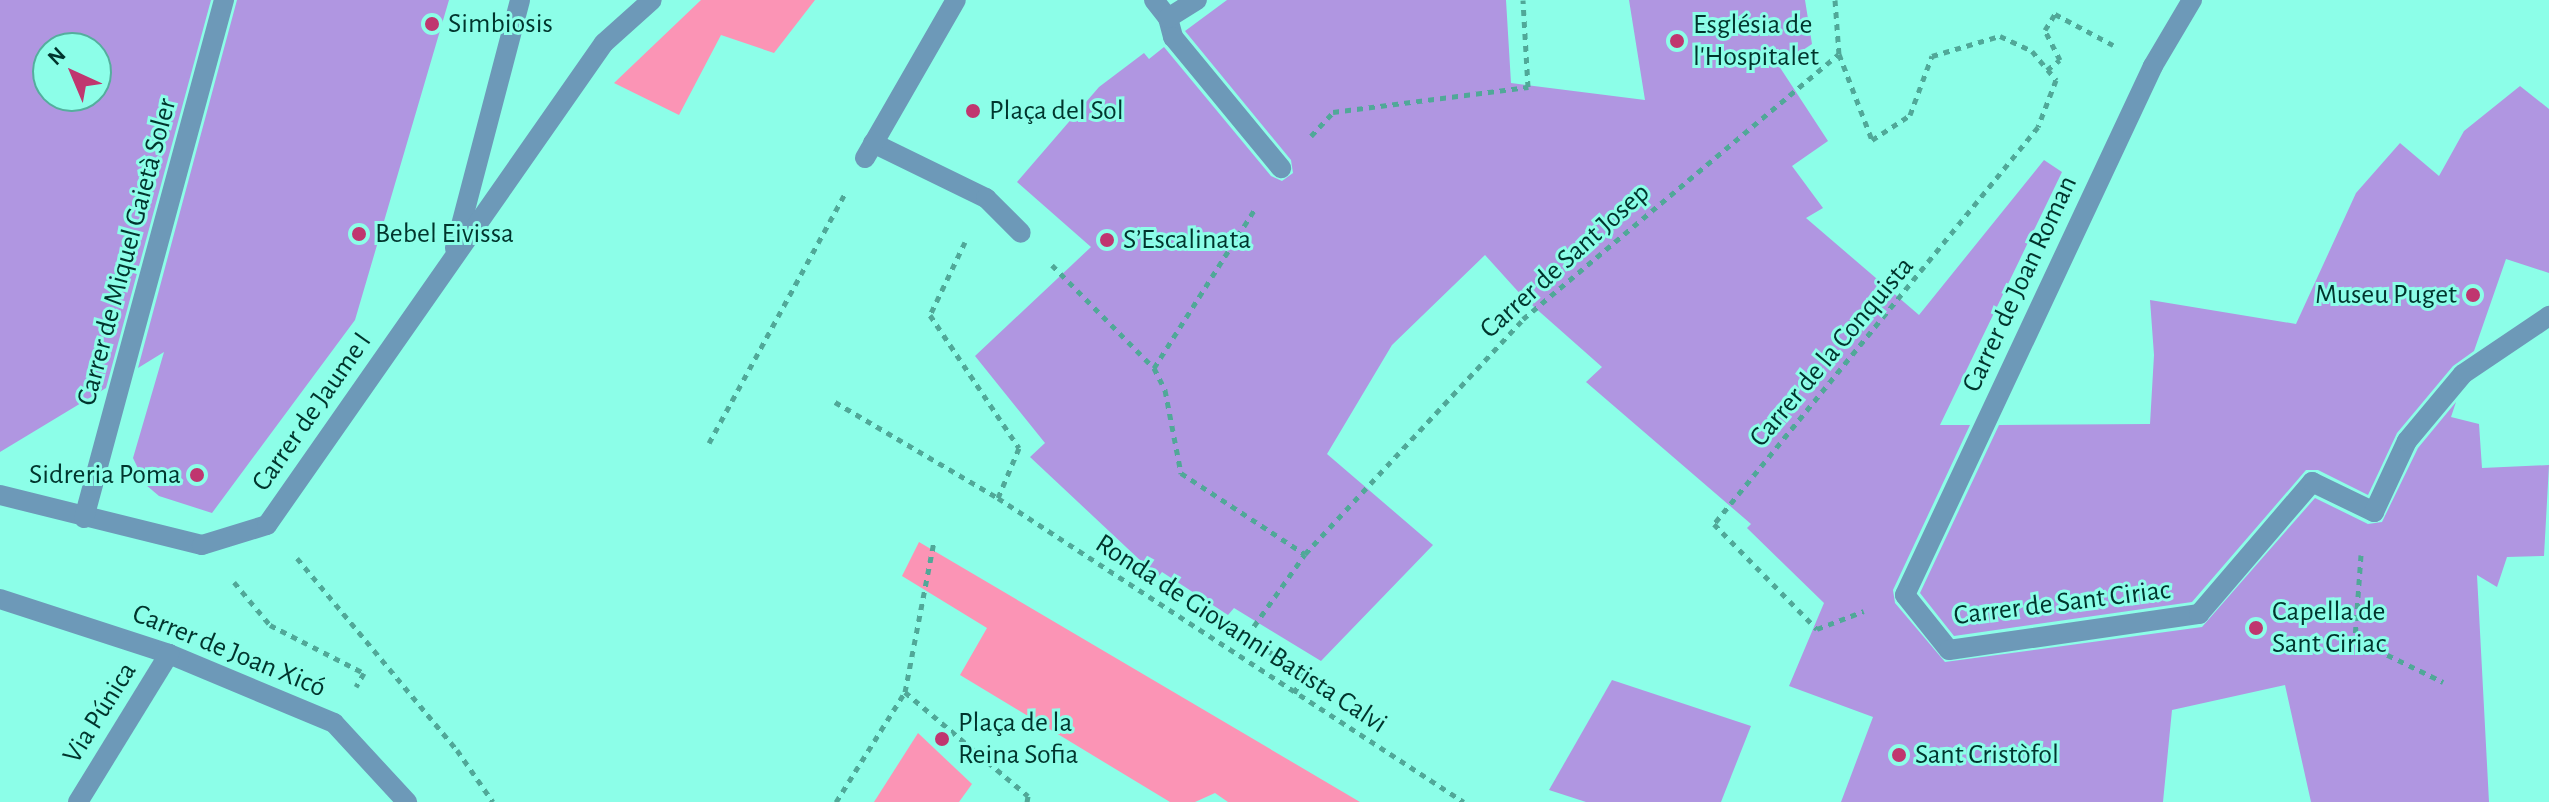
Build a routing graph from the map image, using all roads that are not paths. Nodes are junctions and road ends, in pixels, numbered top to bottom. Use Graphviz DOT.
graph roads {
  1 [pos="224,0"];
  2 [pos="520,0"];
  3 [pos="652,0"];
  4 [pos="956,0"];
  5 [pos="1154,0"];
  6 [pos="1197,0"];
  7 [pos="2192,0"];
  8 [pos="1168,18"];
  9 [pos="1281,168"];
  10 [pos="1021,233"];
  11 [pos="451,262"];
  12 [pos="2549,316"];
  13 [pos="0,495"];
  14 [pos="84,518"];
  15 [pos="1905,595"];
  16 [pos="0,599"];
  17 [pos="169,654"];
  18 [pos="78,802"];
  19 [pos="407,802"];
  1 -- 14 [label="street, Carrer de Miquel Gaietà Soler"];
  2 -- 11 [label="street, Carrer de Jaume I"];
  3 -- 11 [label="street, Carrer de Jaume I"];
  4 -- 10 [label="street"];
  5 -- 8 [label="street"];
  6 -- 8 [label="street"];
  7 -- 15 [label="street, Carrer de Joan Roman"];
  8 -- 9 [label="street"];
  11 -- 14 [label="street, Carrer de Jaume I"];
  12 -- 15 [label="street, Carrer de Sant Ciriac"];
  13 -- 14 [label="street, Carrer de Jaume I"];
  16 -- 17 [label="street, Carrer de Joan Xicó"];
  17 -- 18 [label="street, Via Púnica"];
  17 -- 19 [label="street, Carrer de Joan Xicó"];
}
